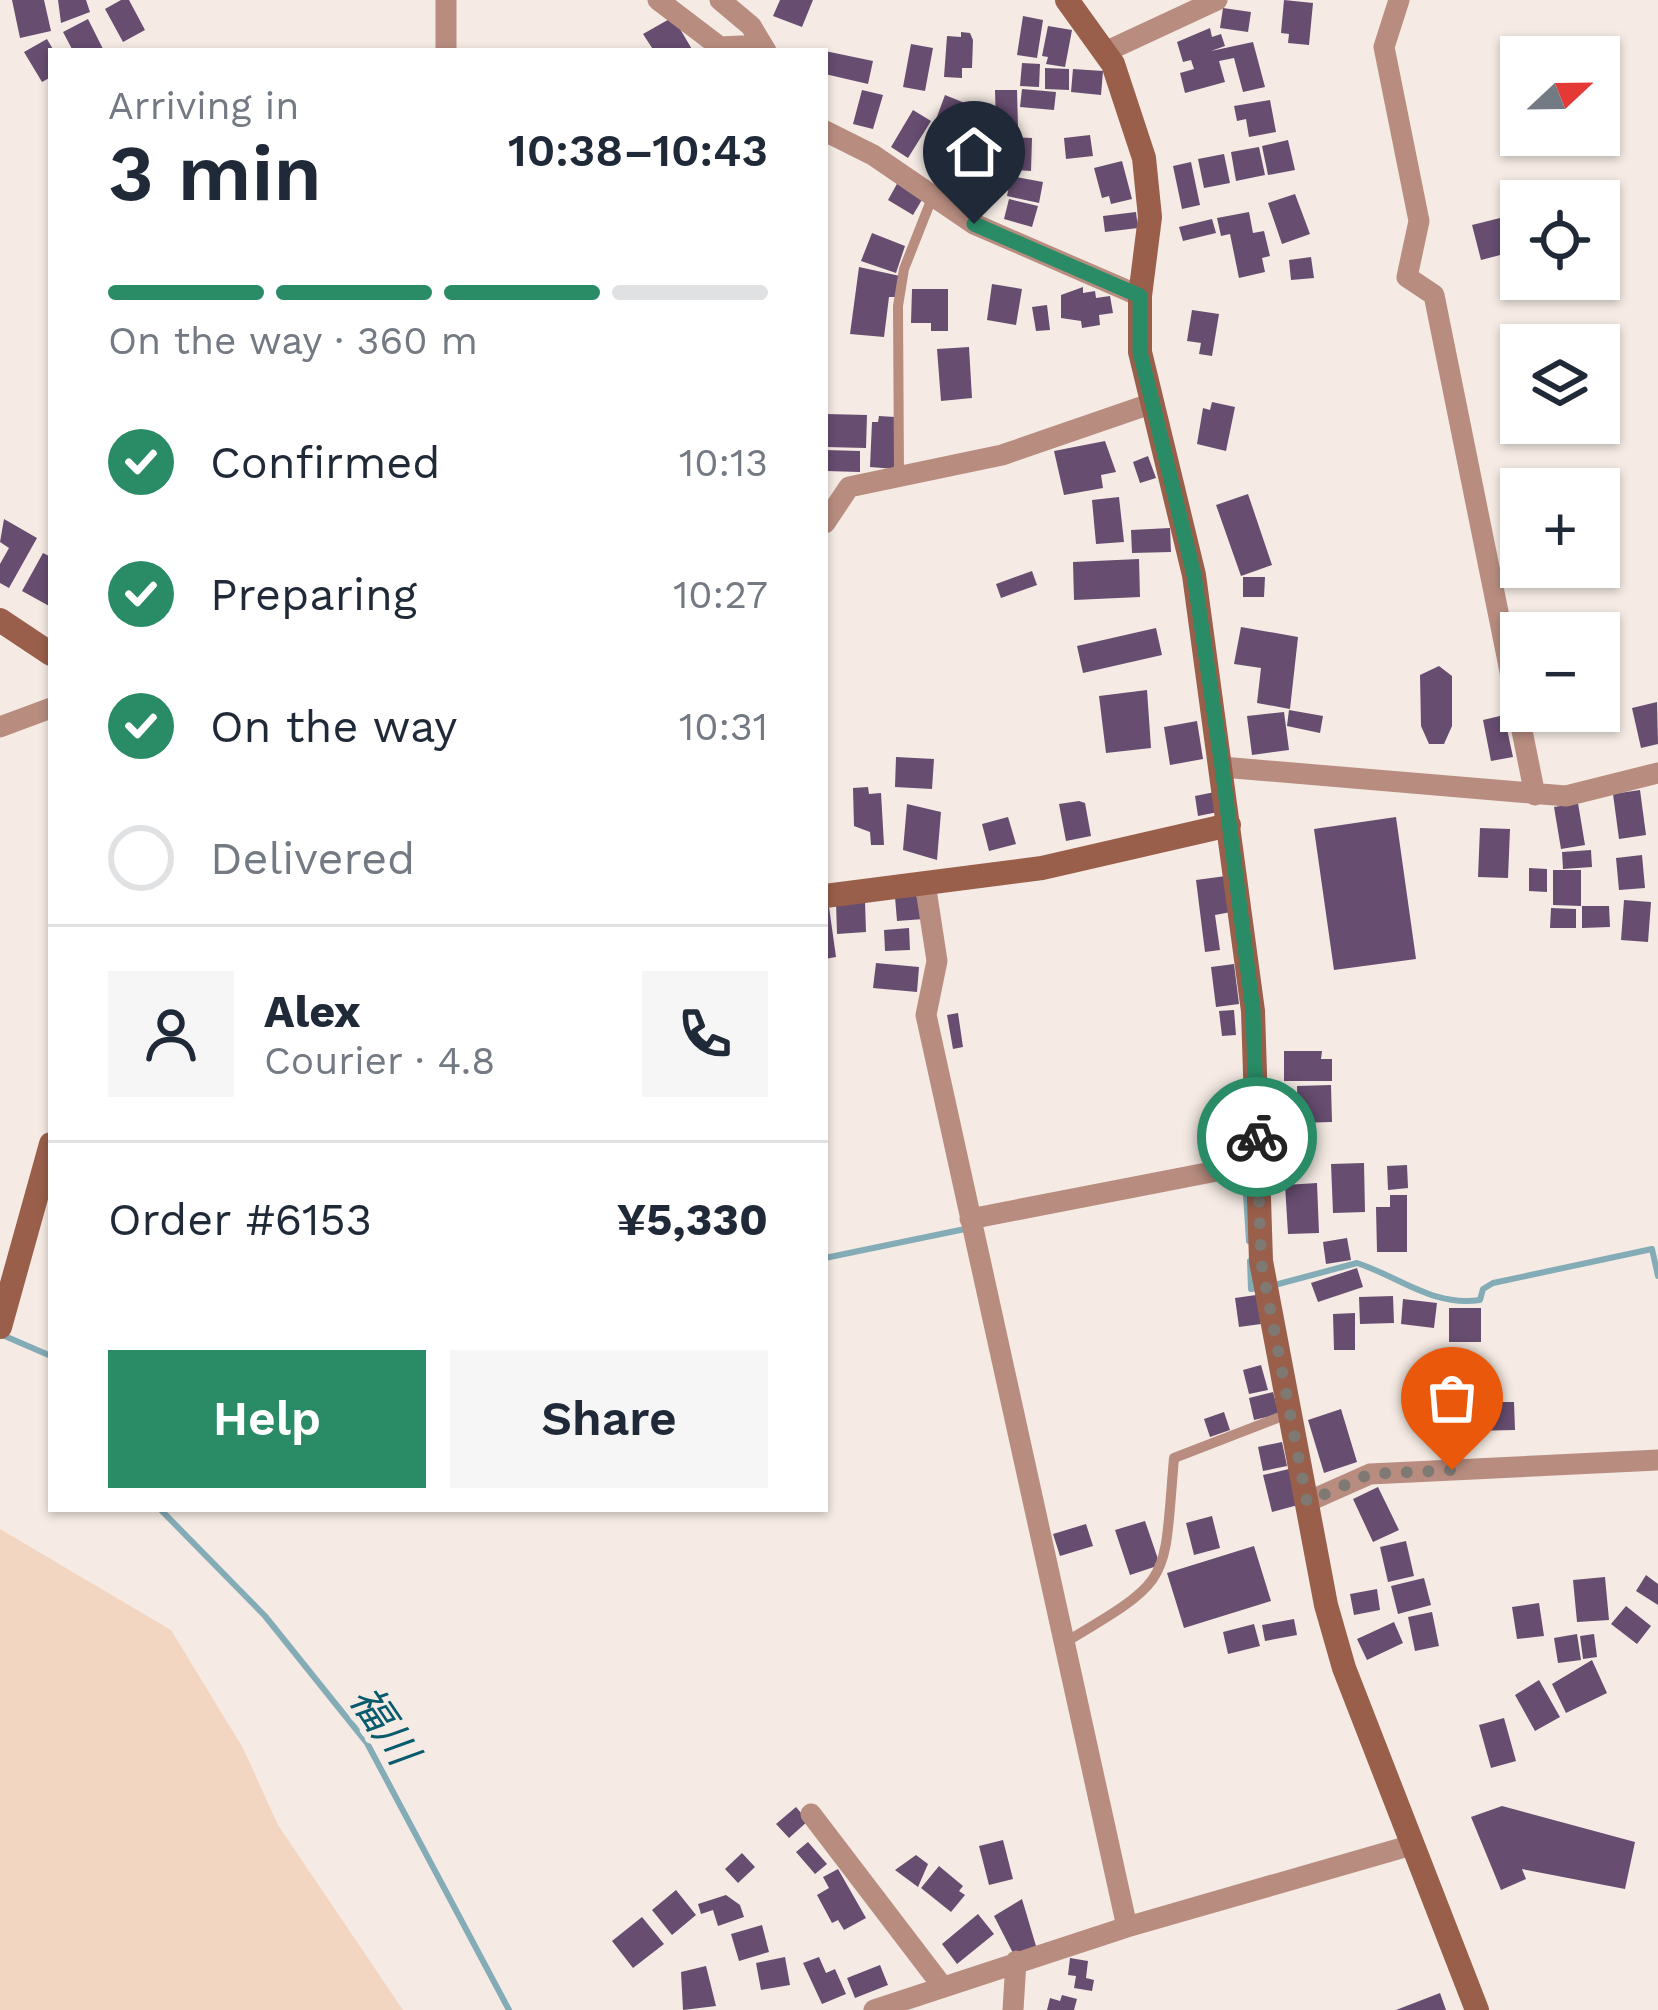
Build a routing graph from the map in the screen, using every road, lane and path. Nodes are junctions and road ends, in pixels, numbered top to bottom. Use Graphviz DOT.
graph roads {
  1 [pos="446,0"];
  2 [pos="658,0"];
  3 [pos="720,0"];
  4 [pos="1067,0"];
  5 [pos="1217,0"];
  6 [pos="1399,0"];
  7 [pos="446,48"];
  8 [pos="764,48"];
  9 [pos="1105,52"];
  10 [pos="828,132"];
  11 [pos="932,198"];
  12 [pos="1140,296"];
  13 [pos="1150,404"];
  14 [pos="899,474"];
  15 [pos="828,518"];
  16 [pos="0,620"];
  17 [pos="48,653"];
  18 [pos="48,709"];
  19 [pos="0,728"];
  20 [pos="1222,767"];
  21 [pos="1658,773"];
  22 [pos="1535,795"];
  23 [pos="1229,826"];
  24 [pos="925,884"];
  25 [pos="828,896"];
  26 [pos="48,1155"];
  27 [pos="1258,1162"];
  28 [pos="970,1219"];
  29 [pos="3,1318"];
  30 [pos="1288,1414"];
  31 [pos="1658,1460"];
  32 [pos="1307,1502"];
  33 [pos="1064,1643"];
  34 [pos="812,1814"];
  35 [pos="1412,1845"];
  36 [pos="1127,1927"];
  37 [pos="1016,1961"];
  38 [pos="943,1987"];
  39 [pos="874,2010"];
  40 [pos="1013,2010"];
  41 [pos="1478,2010"];
  1 -- 7 [label="street"];
  2 -- 8 [label="street"];
  3 -- 8 [label="street"];
  4 -- 9 [label="street"];
  5 -- 9 [label="street"];
  6 -- 22 [label="street"];
  9 -- 12 [label="street"];
  10 -- 11 [label="street"];
  11 -- 12 [label="street"];
  11 -- 14 [label="lane"];
  12 -- 13 [label="street"];
  13 -- 14 [label="street"];
  13 -- 20 [label="street"];
  14 -- 15 [label="street"];
  16 -- 17 [label="street"];
  18 -- 19 [label="street"];
  20 -- 22 [label="street"];
  20 -- 23 [label="street"];
  21 -- 22 [label="street"];
  23 -- 24 [label="street"];
  23 -- 27 [label="street"];
  24 -- 25 [label="street"];
  24 -- 28 [label="street"];
  26 -- 29 [label="street"];
  27 -- 28 [label="street"];
  27 -- 30 [label="street"];
  28 -- 33 [label="street"];
  30 -- 32 [label="street"];
  30 -- 33 [label="lane"];
  31 -- 32 [label="street"];
  32 -- 35 [label="street"];
  33 -- 36 [label="street"];
  34 -- 38 [label="street"];
  35 -- 36 [label="street"];
  35 -- 41 [label="street"];
  36 -- 37 [label="street"];
  37 -- 38 [label="street"];
  37 -- 40 [label="street"];
  38 -- 39 [label="street"];
}
